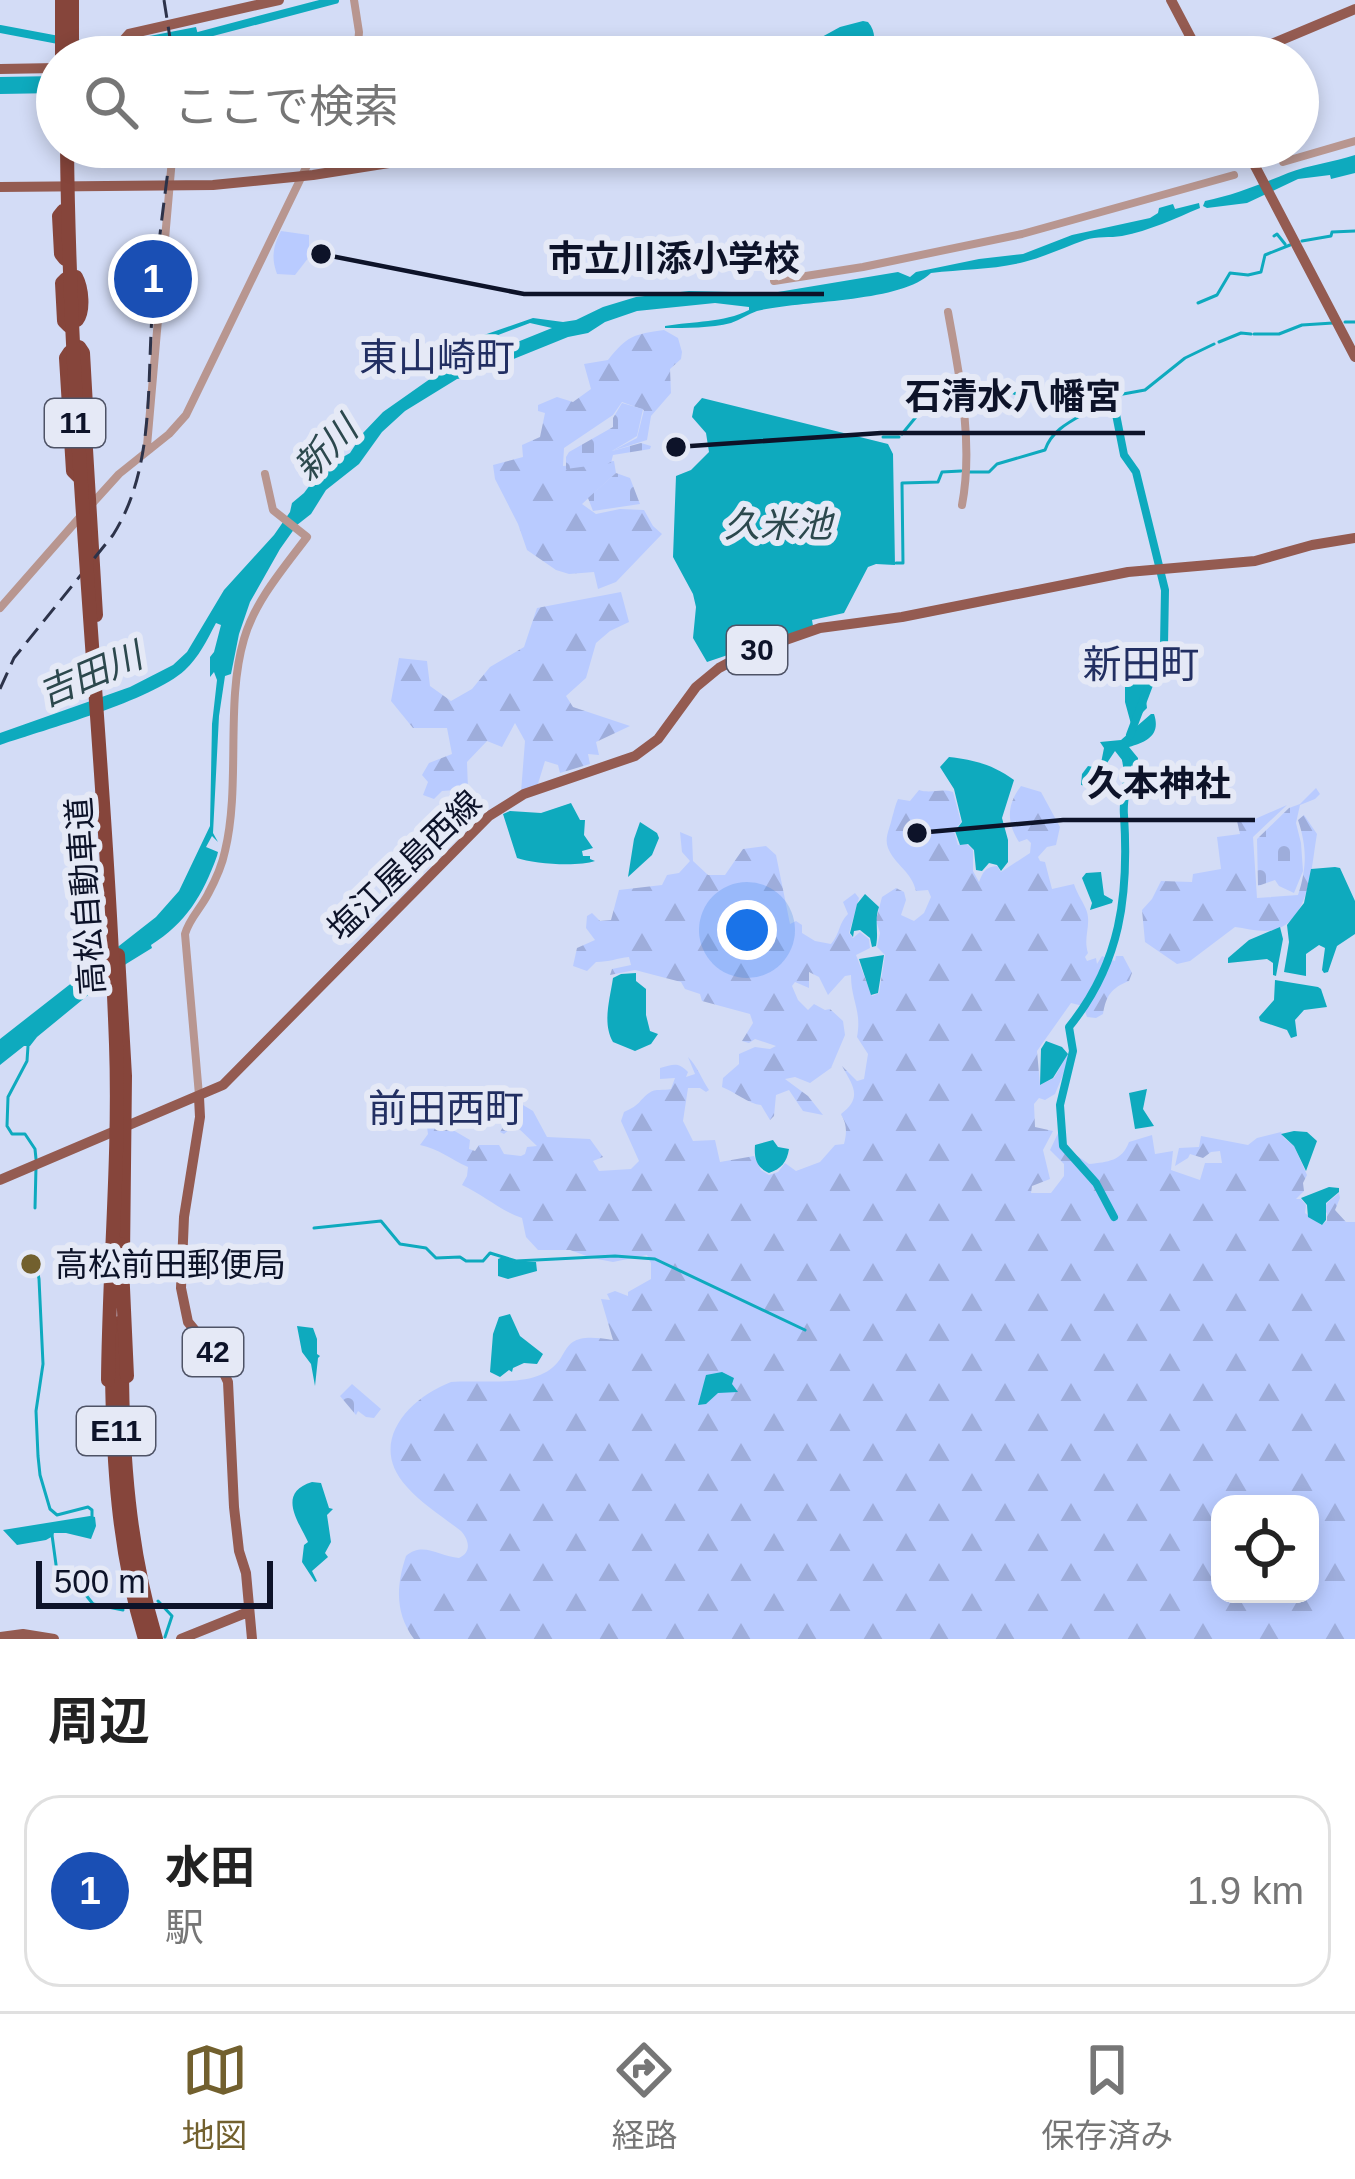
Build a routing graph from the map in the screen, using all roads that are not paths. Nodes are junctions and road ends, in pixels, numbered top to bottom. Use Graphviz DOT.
graph roads {
  1 [pos="67,0"];
  2 [pos="279,0"];
  3 [pos="1169,0"];
  4 [pos="355,5"];
  5 [pos="1355,11"];
  6 [pos="67,36"];
  7 [pos="67,36"];
  8 [pos="127,36"];
  9 [pos="359,36"];
  10 [pos="1188,36"];
  11 [pos="1293,36"];
  12 [pos="1300,36"];
  13 [pos="36,68"];
  14 [pos="0,69"];
  15 [pos="1355,141"];
  16 [pos="1319,151"];
  17 [pos="66,168"];
  18 [pos="69,168"];
  19 [pos="171,168"];
  20 [pos="305,168"];
  21 [pos="338,168"];
  22 [pos="344,168"];
  23 [pos="1258,168"];
  24 [pos="302,174"];
  25 [pos="1234,175"];
  26 [pos="65,182"];
  27 [pos="170,184"];
  28 [pos="0,185"];
  29 [pos="71,278"];
  30 [pos="775,281"];
  31 [pos="948,312"];
  32 [pos="75,349"];
  33 [pos="1355,352"];
  34 [pos="149,450"];
  35 [pos="265,474"];
  36 [pos="83,475"];
  37 [pos="962,505"];
  38 [pos="85,512"];
  39 [pos="1355,538"];
  40 [pos="0,608"];
  41 [pos="199,1097"];
  42 [pos="119,1131"];
  43 [pos="0,1180"];
  44 [pos="117,1221"];
  45 [pos="120,1478"];
  46 [pos="248,1612"];
  47 [pos="0,1637"];
  48 [pos="54,1639"];
  49 [pos="151,1639"];
  50 [pos="181,1639"];
  51 [pos="252,1639"];
  1 -- 6 [label="highway"];
  1 -- 7 [label="highway"];
  2 -- 8 [label="main road"];
  3 -- 10 [label="main road"];
  4 -- 9 [label="street"];
  5 -- 11 [label="main road"];
  5 -- 12 [label="main road"];
  13 -- 14 [label="main road"];
  15 -- 16 [label="street"];
  17 -- 26 [label="highway, 11"];
  18 -- 44 [label="highway, 高松自動車道 / E11, bridge"];
  19 -- 27 [label="street"];
  20 -- 24 [label="street"];
  21 -- 24 [label="main road"];
  22 -- 24 [label="main road"];
  23 -- 33 [label="main road"];
  24 -- 27 [label="main road"];
  24 -- 34 [label="street"];
  25 -- 30 [label="street"];
  26 -- 27 [label="main road"];
  26 -- 28 [label="main road"];
  26 -- 29 [label="highway, 11"];
  26 -- 29 [label="highway, 11"];
  27 -- 34 [label="street"];
  29 -- 32 [label="highway, 11"];
  31 -- 37 [label="street"];
  32 -- 36 [label="highway, 11"];
  32 -- 36 [label="highway, 11"];
  34 -- 38 [label="street"];
  35 -- 41 [label="street"];
  36 -- 38 [label="highway, 11"];
  38 -- 40 [label="street"];
  38 -- 42 [label="highway, 11, bridge"];
  39 -- 41 [label="main road, 塩江屋島西線 / 30"];
  41 -- 42 [label="main road, 塩江屋島西線 / 30"];
  41 -- 46 [label="main road, 42"];
  42 -- 43 [label="main road, 塩江屋島西線 / 30"];
  42 -- 45 [label="highway, 11"];
  44 -- 45 [label="highway, bridge"];
  44 -- 45 [label="highway, bridge"];
  44 -- 49 [label="highway, 高松自動車道 / E11, bridge"];
  45 -- 49 [label="highway, 11"];
  46 -- 50 [label="main road"];
  46 -- 51 [label="main road"];
  47 -- 48 [label="main road"];
}
